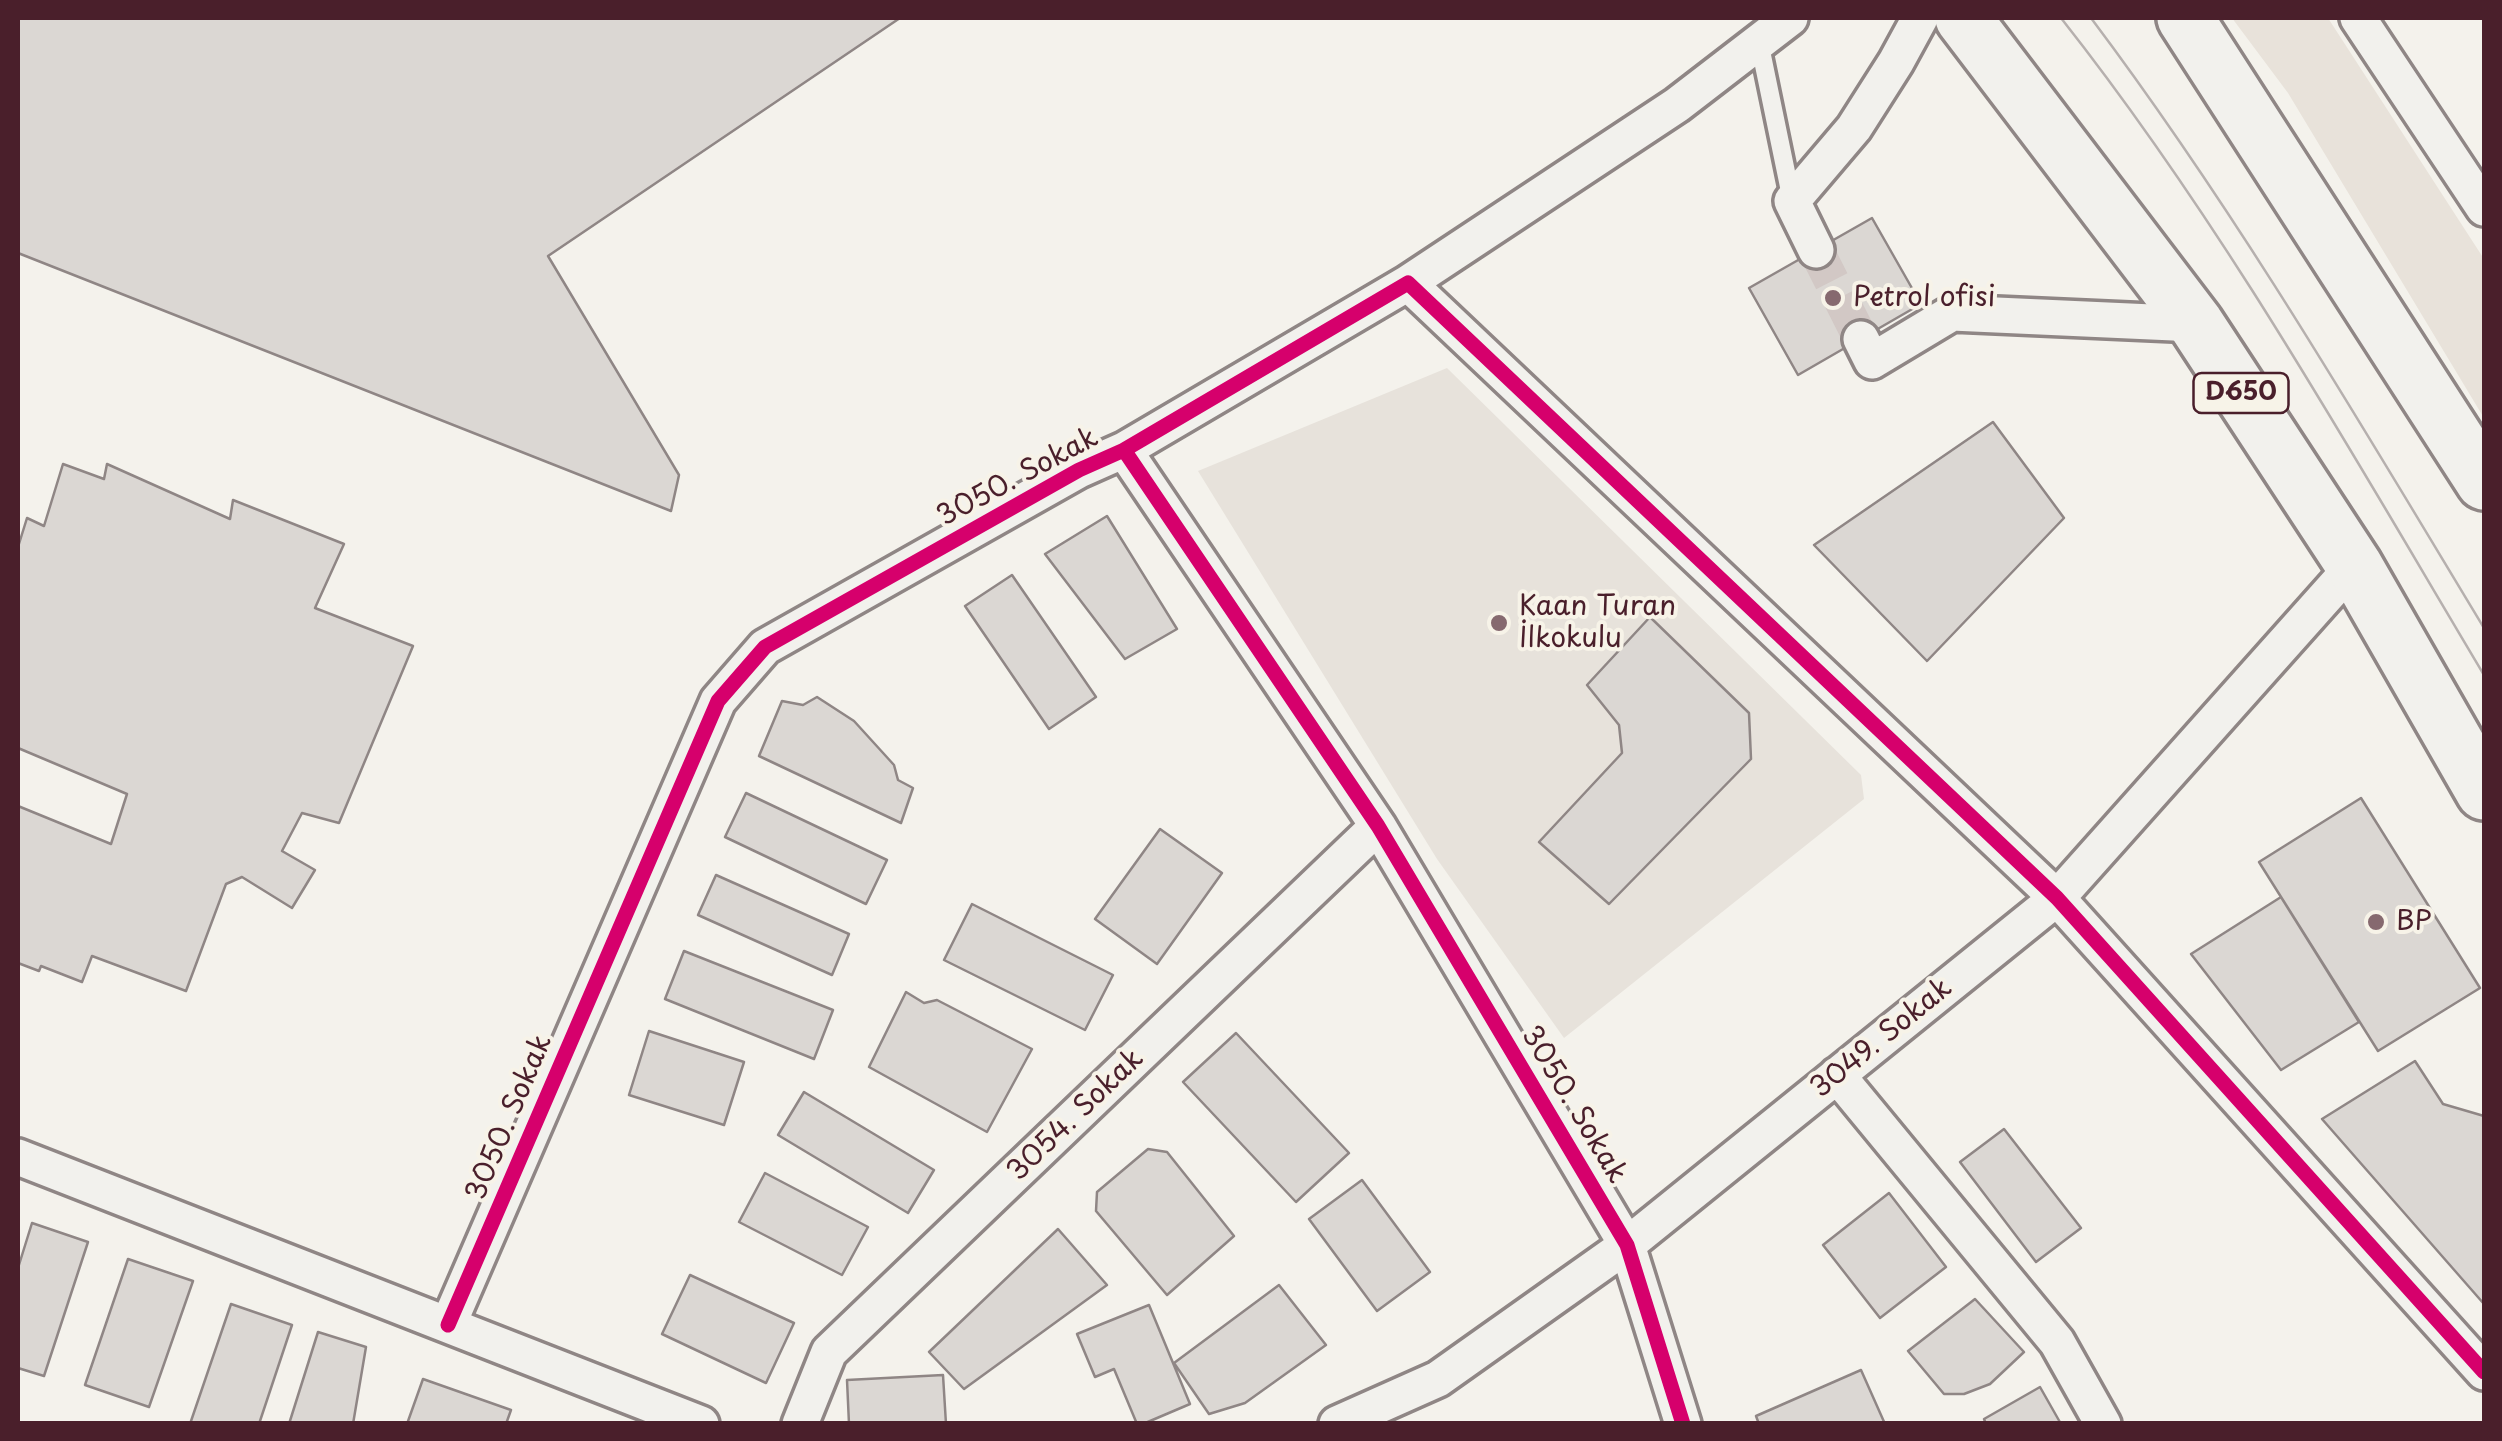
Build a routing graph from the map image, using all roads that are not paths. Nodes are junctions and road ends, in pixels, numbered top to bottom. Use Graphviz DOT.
graph roads {
  1 [pos="1790,18"];
  2 [pos="1920,18"];
  3 [pos="1964,18"];
  4 [pos="2184,18"];
  5 [pos="2358,18"];
  6 [pos="1759,41"];
  7 [pos="1792,201"];
  8 [pos="2484,208"];
  9 [pos="1816,250"];
  10 [pos="1408,284"];
  11 [pos="2196,324"];
  12 [pos="1861,339"];
  13 [pos="1124,450"];
  14 [pos="2484,482"];
  15 [pos="2354,566"];
  16 [pos="2484,792"];
  17 [pos="1378,826"];
  18 [pos="2057,898"];
  19 [pos="1837,1075"];
  20 [pos="18,1157"];
  21 [pos="1628,1245"];
  22 [pos="448,1324"];
  23 [pos="2484,1372"];
  24 [pos="701,1424"];
  25 [pos="800,1424"];
  26 [pos="1337,1424"];
  27 [pos="1682,1424"];
  28 [pos="2103,1424"];
  1 -- 6 [label="street"];
  2 -- 7 [label="street"];
  3 -- 11 [label="highway, D650"];
  4 -- 14 [label="highway"];
  5 -- 8 [label="street"];
  6 -- 7 [label="lane"];
  6 -- 10 [label="street"];
  7 -- 9 [label="street"];
  10 -- 13 [label="street"];
  10 -- 18 [label="street"];
  11 -- 12 [label="street"];
  11 -- 15 [label="highway, D650"];
  13 -- 17 [label="street, 3050. Sokak"];
  13 -- 22 [label="street, 3050. Sokak"];
  15 -- 16 [label="highway, D650"];
  15 -- 18 [label="street, 3049. Sokak"];
  17 -- 21 [label="street, 3050. Sokak"];
  17 -- 25 [label="street, 3054. Sokak"];
  18 -- 19 [label="street, 3049. Sokak"];
  18 -- 23 [label="street"];
  19 -- 21 [label="street, 3049. Sokak"];
  19 -- 28 [label="street"];
  20 -- 22 [label="street"];
  21 -- 26 [label="street, 3049. Sokak"];
  21 -- 27 [label="street, 3050. Sokak"];
  22 -- 24 [label="street"];
}
